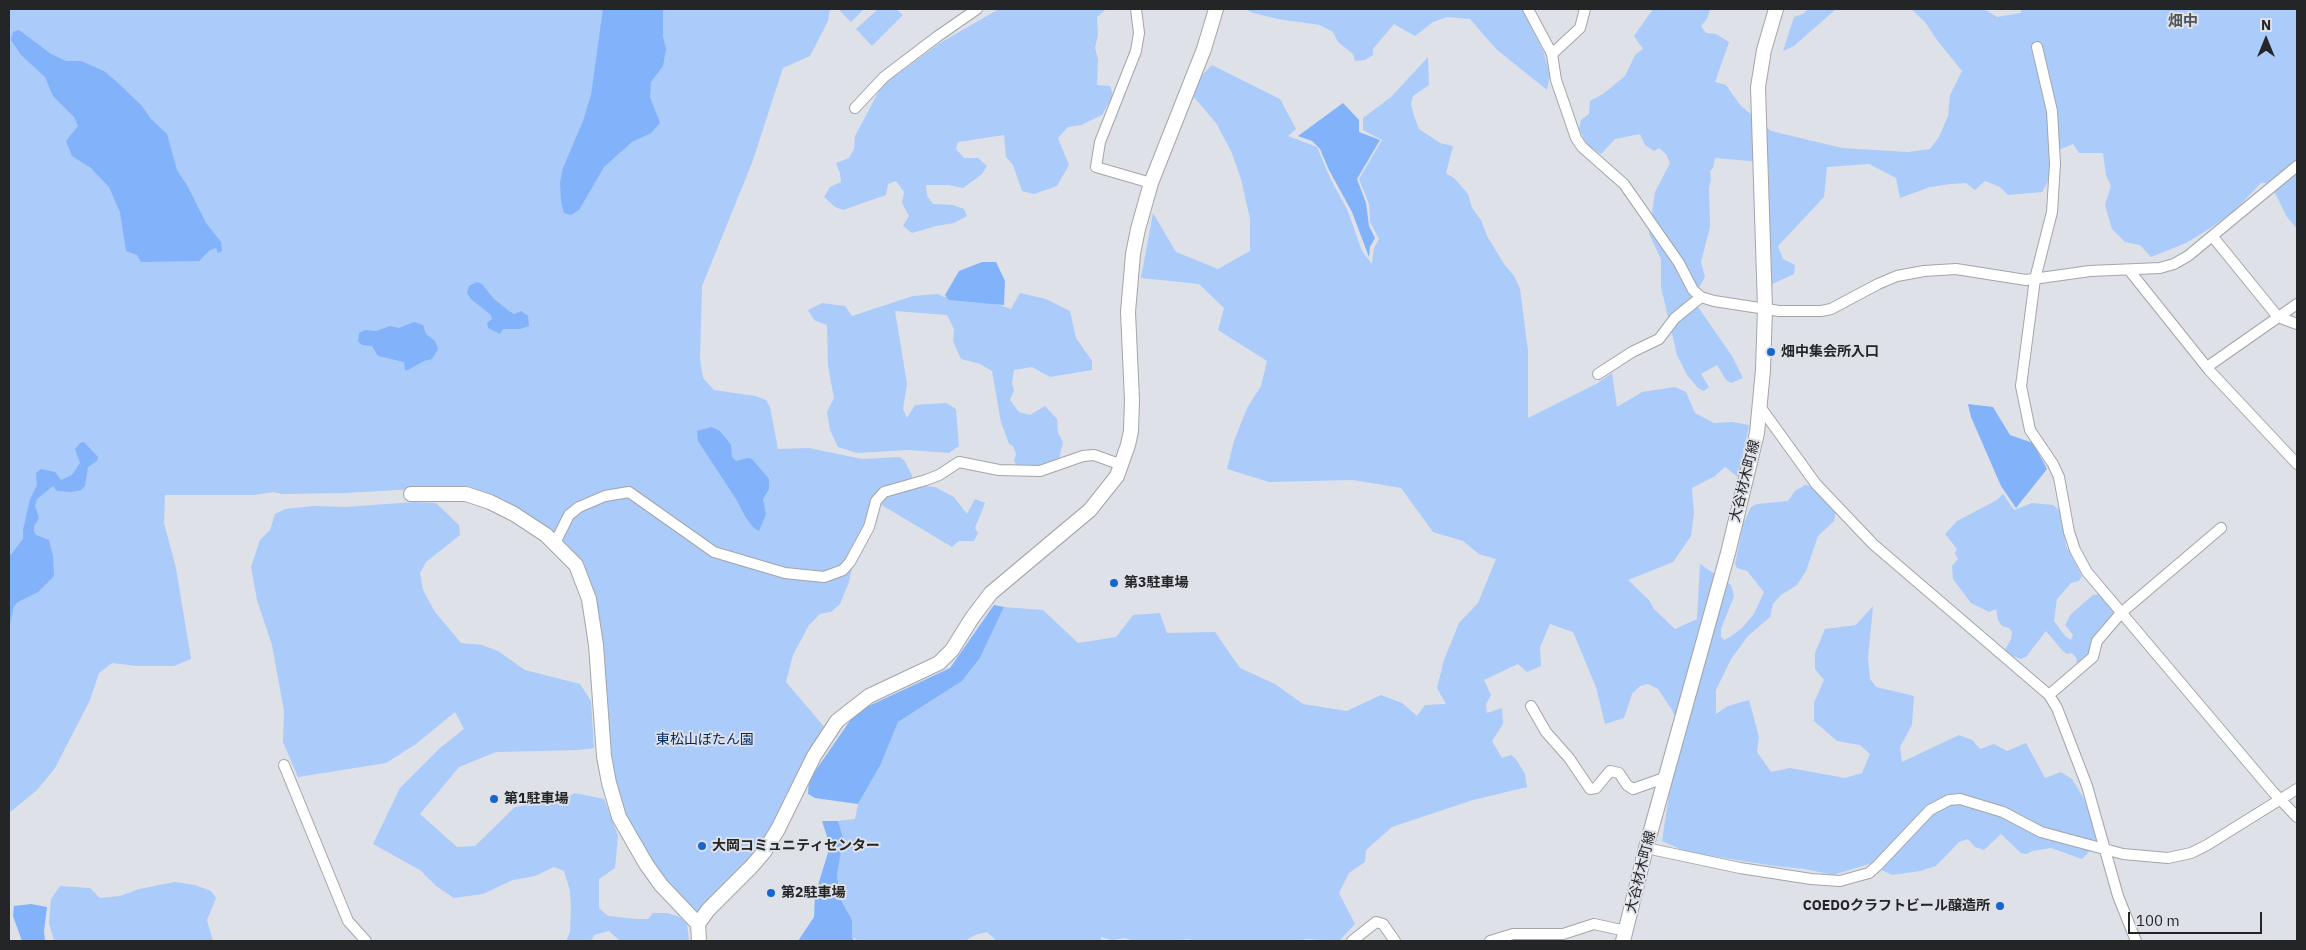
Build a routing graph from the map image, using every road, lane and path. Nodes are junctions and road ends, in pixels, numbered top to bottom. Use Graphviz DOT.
graph roads {
  1 [pos="977,9"];
  2 [pos="1136,9"];
  3 [pos="1216,9"];
  4 [pos="1528,9"];
  5 [pos="1585,9"];
  6 [pos="1776,9"];
  7 [pos="2037,47"];
  8 [pos="1552,54"];
  9 [pos="855,108"];
  10 [pos="2297,166"];
  11 [pos="1151,183"];
  12 [pos="2213,237"];
  13 [pos="2129,270"];
  14 [pos="2035,279"];
  15 [pos="1701,297"];
  16 [pos="2297,304"];
  17 [pos="1765,308"];
  18 [pos="2278,317"];
  19 [pos="2297,324"];
  20 [pos="2207,368"];
  21 [pos="1598,374"];
  22 [pos="1761,408"];
  23 [pos="2297,464"];
  24 [pos="1122,465"];
  25 [pos="411,494"];
  26 [pos="2221,528"];
  27 [pos="555,543"];
  28 [pos="2121,613"];
  29 [pos="2049,695"];
  30 [pos="1531,706"];
  31 [pos="284,765"];
  32 [pos="1667,777"];
  33 [pos="2297,788"];
  34 [pos="2280,800"];
  35 [pos="2297,817"];
  36 [pos="1646,848"];
  37 [pos="2104,849"];
  38 [pos="698,924"];
  39 [pos="1624,936"];
  40 [pos="366,941"];
  41 [pos="699,941"];
  42 [pos="1352,941"];
  43 [pos="1395,941"];
  44 [pos="1490,941"];
  45 [pos="2136,941"];
  1 -- 9 [label="street"];
  2 -- 11 [label="street"];
  3 -- 11 [label="street"];
  4 -- 8 [label="street"];
  5 -- 8 [label="street"];
  6 -- 17 [label="street, 大谷材木町線"];
  7 -- 14 [label="street"];
  8 -- 15 [label="street"];
  10 -- 12 [label="street"];
  11 -- 24 [label="street"];
  12 -- 13 [label="street"];
  12 -- 18 [label="street"];
  13 -- 14 [label="street"];
  13 -- 20 [label="street"];
  14 -- 17 [label="street"];
  14 -- 28 [label="street"];
  15 -- 17 [label="street"];
  15 -- 21 [label="street"];
  16 -- 18 [label="street"];
  17 -- 22 [label="street, 大谷材木町線"];
  18 -- 19 [label="street"];
  18 -- 20 [label="street"];
  20 -- 23 [label="street"];
  22 -- 29 [label="street"];
  22 -- 32 [label="street, 大谷材木町線"];
  24 -- 27 [label="street"];
  24 -- 38 [label="street"];
  25 -- 27 [label="street"];
  26 -- 28 [label="street"];
  27 -- 38 [label="street"];
  28 -- 29 [label="street"];
  28 -- 34 [label="street"];
  29 -- 37 [label="street"];
  30 -- 32 [label="street"];
  31 -- 40 [label="street"];
  32 -- 36 [label="street, 大谷材木町線"];
  33 -- 34 [label="street"];
  34 -- 35 [label="street"];
  34 -- 37 [label="street"];
  36 -- 37 [label="street"];
  36 -- 39 [label="street, 大谷材木町線"];
  37 -- 45 [label="street"];
  38 -- 41 [label="street"];
  39 -- 44 [label="street"];
  42 -- 43 [label="street"];
}
